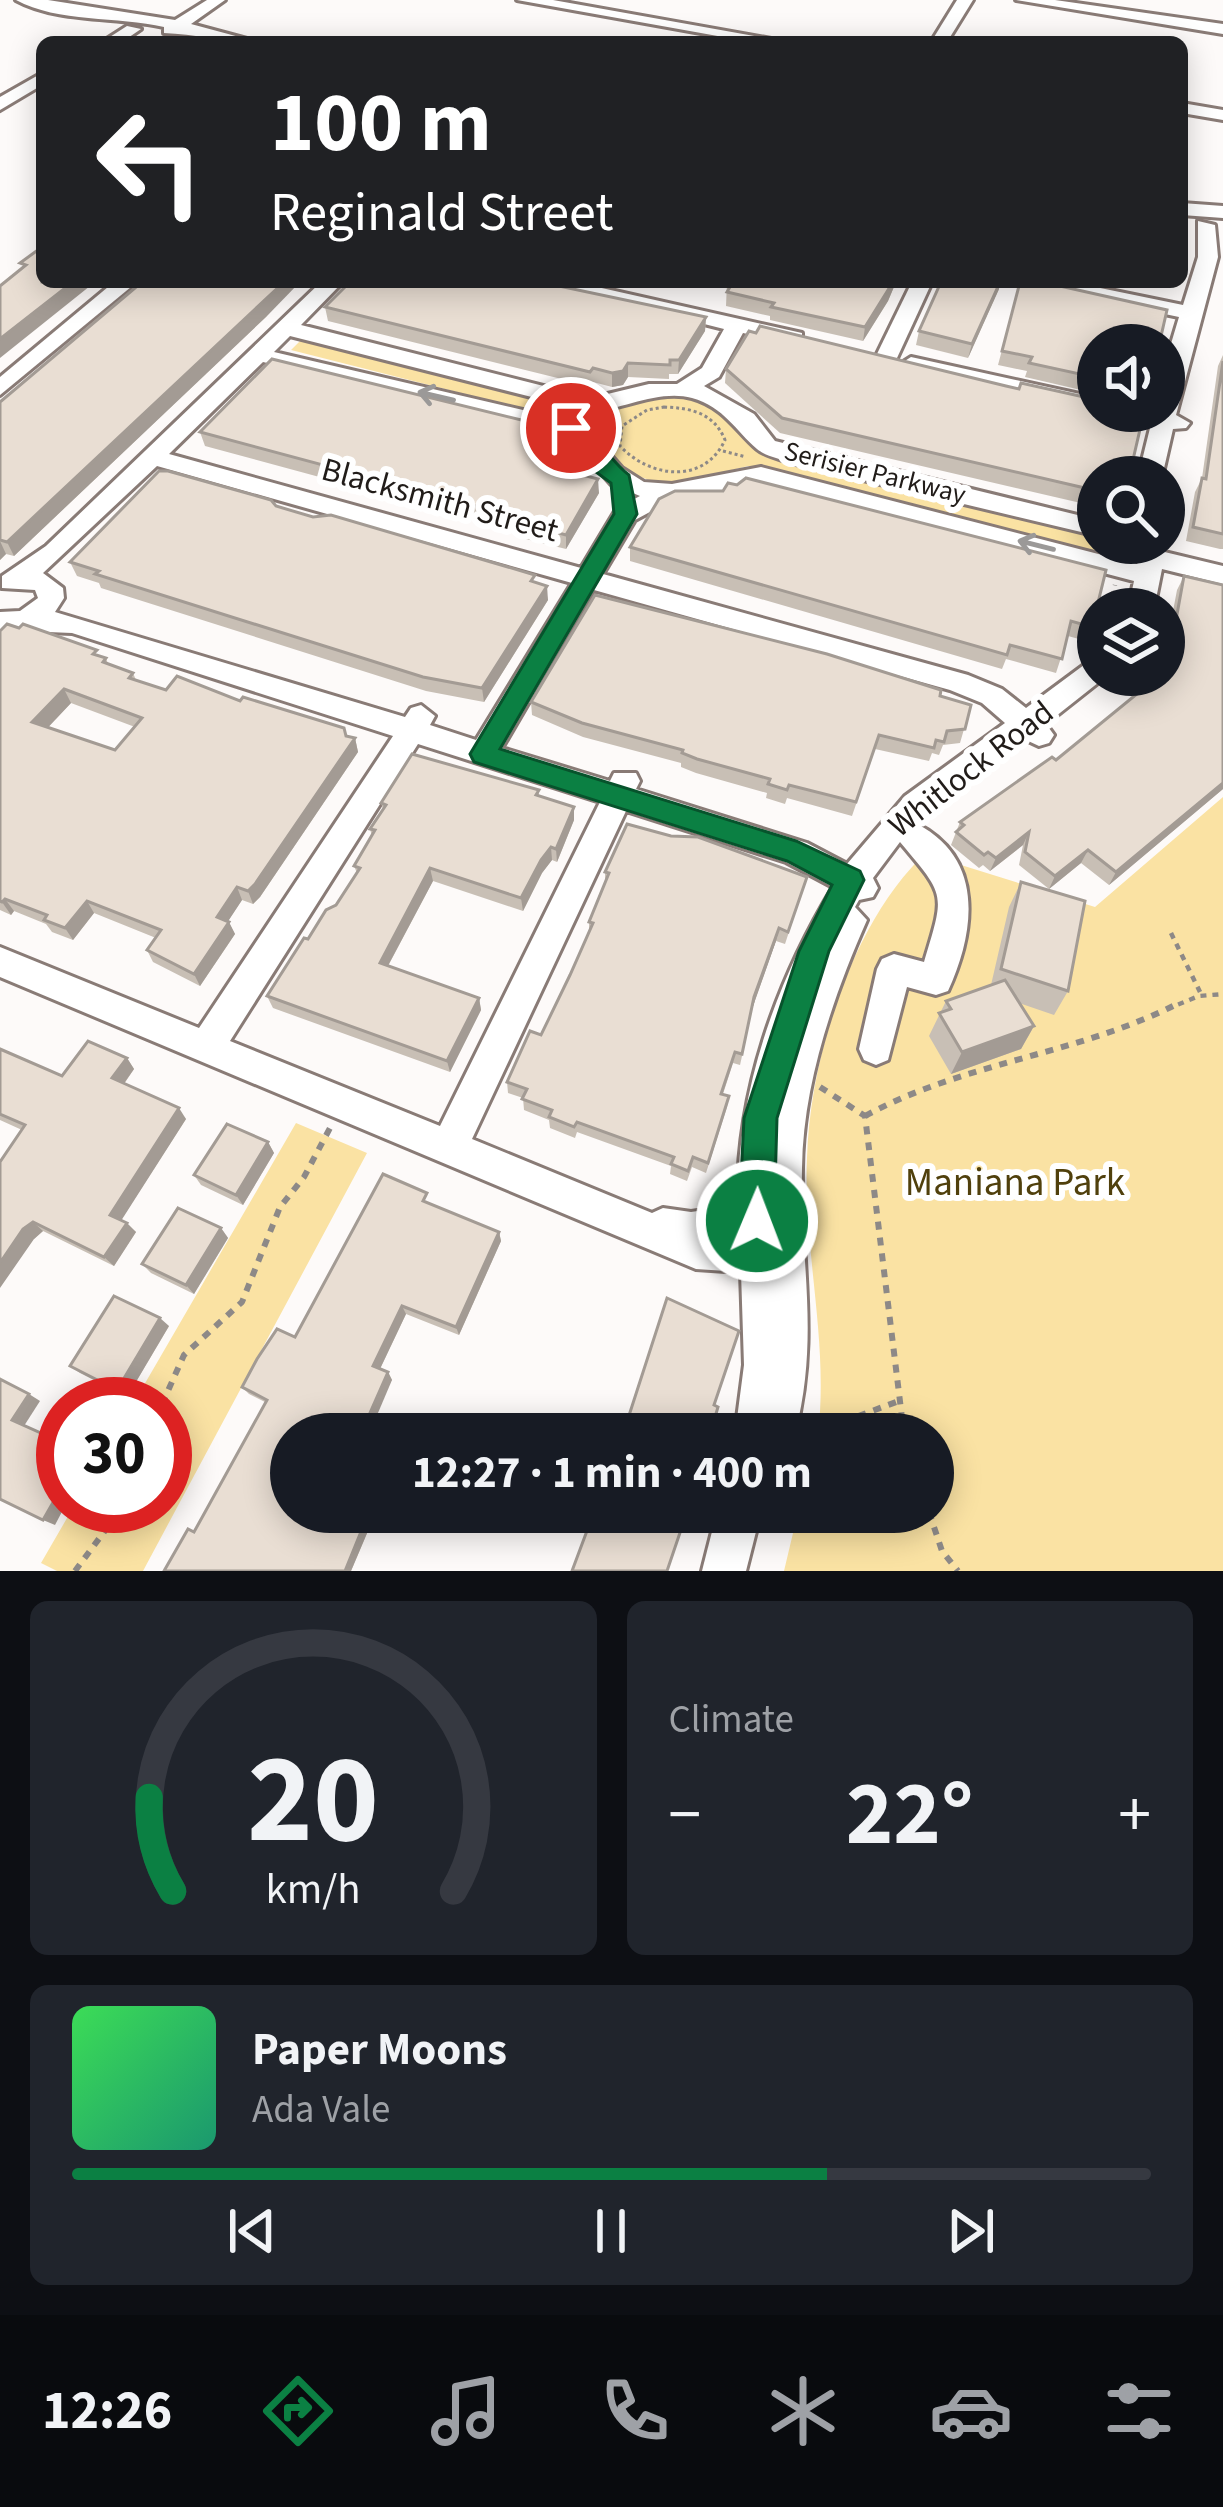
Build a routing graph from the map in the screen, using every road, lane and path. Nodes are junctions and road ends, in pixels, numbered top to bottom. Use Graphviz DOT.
graph roads {
  1 [pos="24,0"];
  2 [pos="217,0"];
  3 [pos="525,0"];
  4 [pos="965,0"];
  5 [pos="1024,0"];
  6 [pos="1184,0"];
  7 [pos="125,25"];
  8 [pos="1202,27"];
  9 [pos="173,28"];
  10 [pos="1223,29"];
  11 [pos="216,36"];
  12 [pos="744,36"];
  13 [pos="943,36"];
  14 [pos="36,86"];
  15 [pos="0,109"];
  16 [pos="1188,109"];
  17 [pos="1223,115"];
  18 [pos="1206,215"];
  19 [pos="1215,249"];
  20 [pos="120,288"];
  21 [pos="328,288"];
  22 [pos="342,288"];
  23 [pos="574,288"];
  24 [pos="918,288"];
  25 [pos="1070,288"];
  26 [pos="1194,314"];
  27 [pos="737,325"];
  28 [pos="295,329"];
  29 [pos="822,344"];
  30 [pos="268,356"];
  31 [pos="1185,356"];
  32 [pos="511,385"];
  33 [pos="701,387"];
  34 [pos="0,388"];
  35 [pos="1077,400"];
  36 [pos="493,409"];
  37 [pos="162,460"];
  38 [pos="624,468"];
  39 [pos="668,493"];
  40 [pos="626,514"];
  41 [pos="1077,523"];
  42 [pos="1077,547"];
  43 [pos="1135,564"];
  44 [pos="1156,564"];
  45 [pos="1223,575"];
  46 [pos="586,578"];
  47 [pos="6,583"];
  48 [pos="49,588"];
  49 [pos="1114,588"];
  50 [pos="11,624"];
  51 [pos="1077,688"];
  52 [pos="1095,696"];
  53 [pos="416,724"];
  54 [pos="1033,729"];
  55 [pos="487,747"];
  56 [pos="622,788"];
  57 [pos="912,835"];
  58 [pos="865,876"];
  59 [pos="1171,933"];
  60 [pos="0,962"];
  61 [pos="1200,992"];
  62 [pos="1223,994"];
  63 [pos="208,1045"];
  64 [pos="876,1049"];
  65 [pos="810,1081"];
  66 [pos="343,1101"];
  67 [pos="865,1116"];
  68 [pos="450,1145"];
  69 [pos="773,1237"];
  70 [pos="174,1377"];
  71 [pos="899,1401"];
  72 [pos="759,1413"];
  73 [pos="781,1413"];
  74 [pos="866,1413"];
  75 [pos="901,1413"];
  76 [pos="103,1533"];
  77 [pos="734,1533"];
  78 [pos="936,1533"];
  79 [pos="75,1571"];
  80 [pos="724,1571"];
  81 [pos="958,1571"];
  1 -- 7 [label="street"];
  2 -- 9 [label="street"];
  3 -- 12 [label="street"];
  4 -- 13 [label="street"];
  5 -- 8 [label="street"];
  6 -- 8 [label="street"];
  7 -- 9 [label="street"];
  8 -- 10 [label="street"];
  9 -- 11 [label="street"];
  14 -- 15 [label="street"];
  16 -- 17 [label="street"];
  18 -- 19 [label="street"];
  19 -- 26 [label="street"];
  20 -- 34 [label="street"];
  21 -- 28 [label="street"];
  22 -- 28 [label="street"];
  23 -- 27 [label="street"];
  24 -- 35 [label="street"];
  25 -- 26 [label="street"];
  26 -- 31 [label="street"];
  27 -- 29 [label="street"];
  27 -- 33 [label="street"];
  28 -- 30 [label="street"];
  28 -- 32 [label="street"];
  36 -- 30 [label="street, one-way"];
  30 -- 37 [label="street"];
  32 -- 33 [label="street"];
  32 -- 36 [label="street"];
  33 -- 41 [label="street, Serisier Parkway"];
  36 -- 38 [label="street"];
  37 -- 46 [label="street, Blacksmith Street"];
  37 -- 47 [label="street"];
  37 -- 48 [label="street"];
  38 -- 38 [label="path"];
  38 -- 39 [label="street"];
  38 -- 40 [label="street"];
  39 -- 40 [label="street, Serisier Parkway"];
  42 -- 39 [label="street, Serisier Parkway, one-way"];
  40 -- 46 [label="street"];
  43 -- 49 [label="path"];
  44 -- 45 [label="street, Serisier Parkway"];
  46 -- 54 [label="street, Blacksmith Street"];
  46 -- 55 [label="street"];
  47 -- 48 [label="street"];
  48 -- 50 [label="street"];
  48 -- 53 [label="street"];
  50 -- 53 [label="street"];
  51 -- 54 [label="street, Whitlock Road"];
  52 -- 54 [label="street, Whitlock Road"];
  53 -- 55 [label="street"];
  53 -- 63 [label="street"];
  54 -- 57 [label="street, Whitlock Road"];
  54 -- 58 [label="street, Whitlock Road"];
  55 -- 56 [label="street"];
  56 -- 58 [label="street"];
  56 -- 68 [label="street"];
  57 -- 58 [label="street, Whitlock Road"];
  57 -- 64 [label="street"];
  58 -- 69 [label="street, Whitlock Road"];
  59 -- 61 [label="path"];
  60 -- 63 [label="street"];
  61 -- 62 [label="path"];
  61 -- 67 [label="path"];
  63 -- 66 [label="street"];
  65 -- 67 [label="path"];
  66 -- 68 [label="street"];
  66 -- 70 [label="path"];
  67 -- 71 [label="path"];
  68 -- 69 [label="street"];
  69 -- 72 [label="street, Whitlock Road"];
  69 -- 73 [label="street, Whitlock Road"];
  71 -- 74 [label="path"];
  71 -- 75 [label="path"];
  76 -- 79 [label="path"];
  77 -- 80 [label="street"];
  78 -- 81 [label="path"];
}
